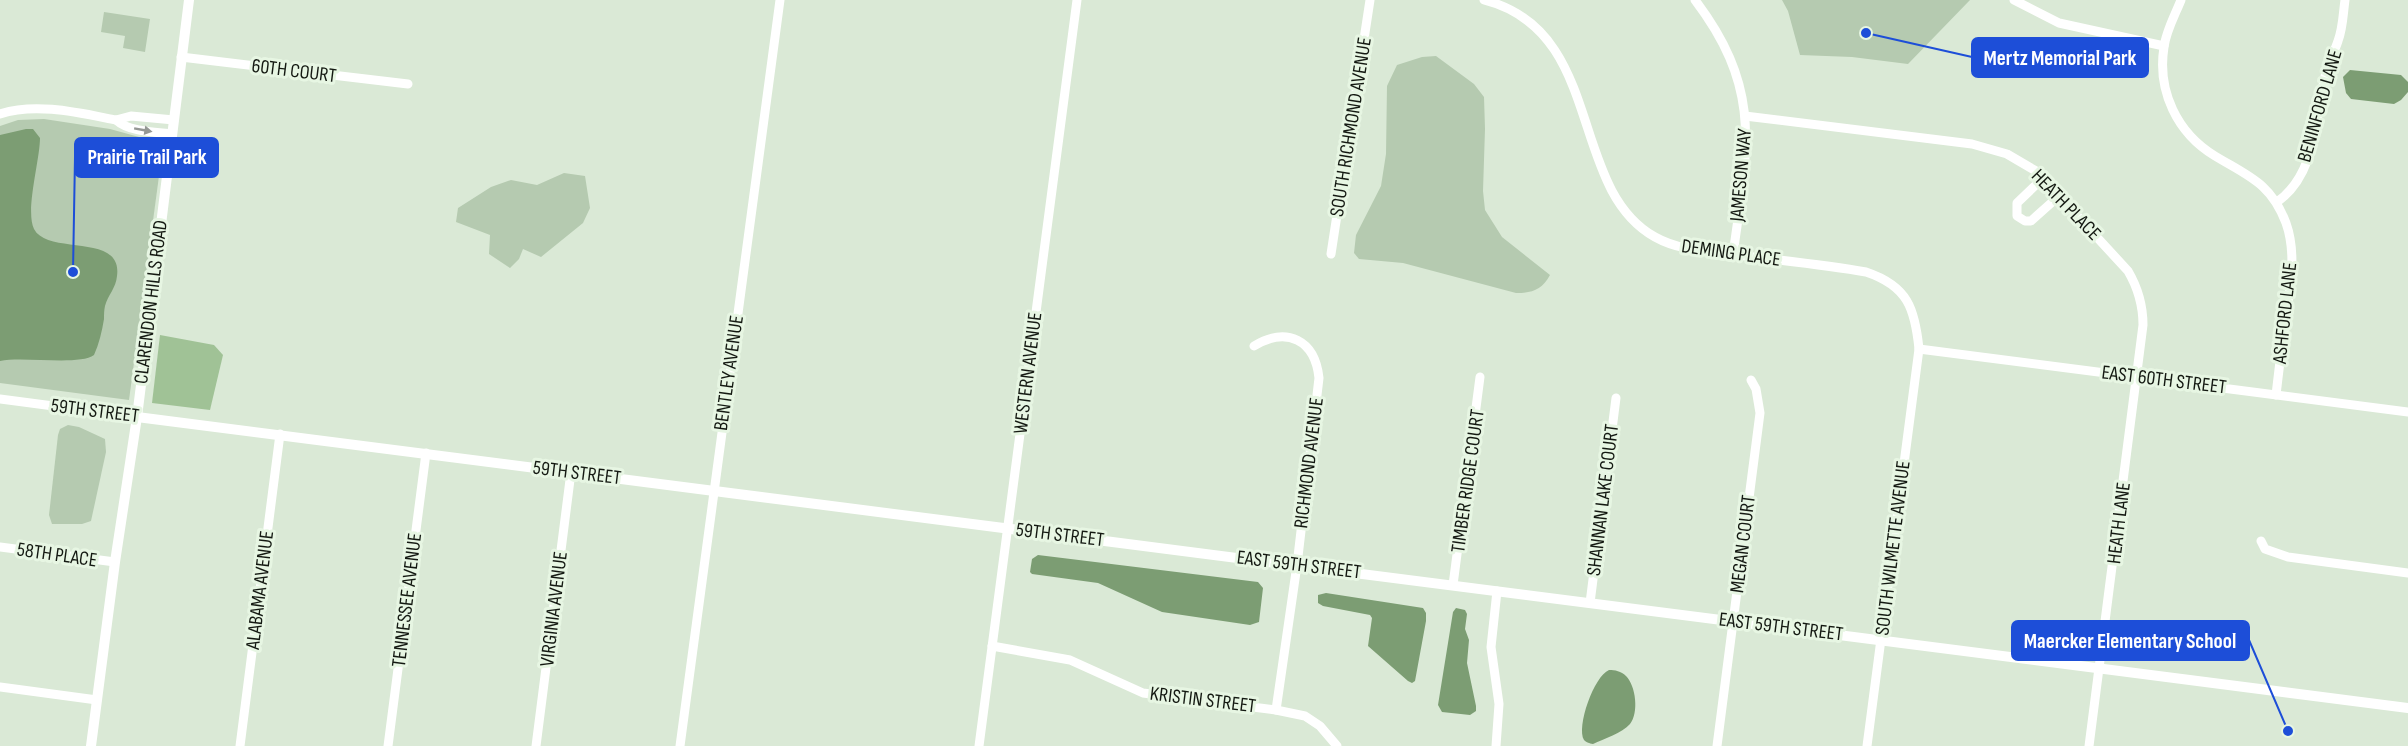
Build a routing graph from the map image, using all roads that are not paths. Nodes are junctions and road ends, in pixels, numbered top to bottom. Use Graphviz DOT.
graph roads {
  1 [pos="189,0"];
  2 [pos="780,0"];
  3 [pos="1077,0"];
  4 [pos="1370,0"];
  5 [pos="1484,0"];
  6 [pos="1695,0"];
  7 [pos="2014,0"];
  8 [pos="2181,0"];
  9 [pos="2345,0"];
  10 [pos="2164,46"];
  11 [pos="181,57"];
  12 [pos="408,84"];
  13 [pos="0,114"];
  14 [pos="1746,116"];
  15 [pos="116,120"];
  16 [pos="174,120"];
  17 [pos="172,134"];
  18 [pos="2043,178"];
  19 [pos="2060,196"];
  20 [pos="2277,202"];
  21 [pos="1331,254"];
  22 [pos="1733,255"];
  23 [pos="1254,346"];
  24 [pos="1919,349"];
  25 [pos="1480,377"];
  26 [pos="2137,377"];
  27 [pos="1751,380"];
  28 [pos="2276,395"];
  29 [pos="1617,398"];
  30 [pos="0,399"];
  31 [pos="2408,412"];
  32 [pos="137,417"];
  33 [pos="280,435"];
  34 [pos="426,453"];
  35 [pos="572,472"];
  36 [pos="713,490"];
  37 [pos="1008,528"];
  38 [pos="2261,541"];
  39 [pos="0,547"];
  40 [pos="1155,547"];
  41 [pos="115,562"];
  42 [pos="1297,565"];
  43 [pos="2408,573"];
  44 [pos="1453,585"];
  45 [pos="1497,591"];
  46 [pos="1590,603"];
  47 [pos="1733,621"];
  48 [pos="1881,640"];
  49 [pos="992,646"];
  50 [pos="2100,668"];
  51 [pos="0,687"];
  52 [pos="97,699"];
  53 [pos="2408,708"];
  54 [pos="1276,710"];
  55 [pos="91,746"];
  56 [pos="240,746"];
  57 [pos="388,746"];
  58 [pos="536,746"];
  59 [pos="680,746"];
  60 [pos="980,746"];
  61 [pos="1337,746"];
  62 [pos="1496,746"];
  63 [pos="1717,746"];
  64 [pos="1867,746"];
  65 [pos="2089,746"];
  1 -- 11 [label="street, CLARENDON HILLS ROAD"];
  2 -- 36 [label="street, BENTLEY AVENUE"];
  3 -- 37 [label="street, WESTERN AVENUE"];
  4 -- 21 [label="street, SOUTH RICHMOND AVENUE"];
  5 -- 22 [label="street, DEMING PLACE"];
  6 -- 14 [label="street, JAMESON WAY"];
  7 -- 10 [label="street"];
  8 -- 10 [label="street, ASHFORD LANE"];
  9 -- 20 [label="street, BENINFORD LANE"];
  10 -- 20 [label="street, ASHFORD LANE"];
  11 -- 12 [label="street, 60TH COURT"];
  11 -- 16 [label="street, CLARENDON HILLS ROAD"];
  13 -- 15 [label="street"];
  14 -- 18 [label="street, HEATH PLACE"];
  14 -- 22 [label="street, JAMESON WAY"];
  15 -- 16 [label="street"];
  15 -- 17 [label="street, one-way"];
  16 -- 17 [label="street, CLARENDON HILLS ROAD"];
  17 -- 32 [label="street, CLARENDON HILLS ROAD"];
  18 -- 19 [label="street, HEATH PLACE"];
  18 -- 19 [label="street"];
  19 -- 26 [label="street, HEATH PLACE"];
  20 -- 28 [label="street, ASHFORD LANE"];
  22 -- 24 [label="street, DEMING PLACE"];
  23 -- 42 [label="street, RICHMOND AVENUE"];
  24 -- 26 [label="street, EAST 60TH STREET"];
  24 -- 48 [label="street, SOUTH WILMETTE AVENUE"];
  25 -- 44 [label="street, TIMBER RIDGE COURT"];
  26 -- 28 [label="street, EAST 60TH STREET"];
  26 -- 50 [label="street, HEATH LANE"];
  27 -- 47 [label="street, MEGAN COURT"];
  28 -- 31 [label="street, EAST 60TH STREET"];
  29 -- 46 [label="street, SHANNAN LAKE COURT"];
  30 -- 32 [label="street, 59TH STREET"];
  32 -- 33 [label="street, 59TH STREET"];
  32 -- 41 [label="street, CLARENDON HILLS ROAD"];
  33 -- 34 [label="street, 59TH STREET"];
  33 -- 56 [label="street, ALABAMA AVENUE"];
  34 -- 35 [label="street, 59TH STREET"];
  34 -- 57 [label="street, TENNESSEE AVENUE"];
  35 -- 36 [label="street, 59TH STREET"];
  35 -- 58 [label="street, VIRGINIA AVENUE"];
  36 -- 37 [label="street, 59TH STREET"];
  36 -- 59 [label="street, BENTLEY AVENUE"];
  37 -- 40 [label="street, 59TH STREET"];
  37 -- 49 [label="street, WESTERN AVENUE"];
  38 -- 43 [label="street"];
  39 -- 41 [label="street, 58TH PLACE"];
  40 -- 42 [label="street, EAST 59TH STREET"];
  41 -- 52 [label="street, CLARENDON HILLS ROAD"];
  42 -- 44 [label="street, EAST 59TH STREET"];
  42 -- 54 [label="street, RICHMOND AVENUE"];
  44 -- 45 [label="street, EAST 59TH STREET"];
  45 -- 46 [label="street, EAST 59TH STREET"];
  45 -- 62 [label="street"];
  46 -- 47 [label="street, EAST 59TH STREET"];
  47 -- 48 [label="street, EAST 59TH STREET"];
  47 -- 63 [label="street, MEGAN COURT"];
  48 -- 50 [label="street, EAST 59TH STREET"];
  48 -- 64 [label="street, SOUTH WILMETTE AVENUE"];
  49 -- 54 [label="street, KRISTIN STREET"];
  49 -- 60 [label="street, WESTERN AVENUE"];
  50 -- 53 [label="street, EAST 59TH STREET"];
  50 -- 65 [label="street, HEATH LANE"];
  51 -- 52 [label="street"];
  52 -- 55 [label="street, CLARENDON HILLS ROAD"];
  54 -- 61 [label="street, KRISTIN STREET"];
}
